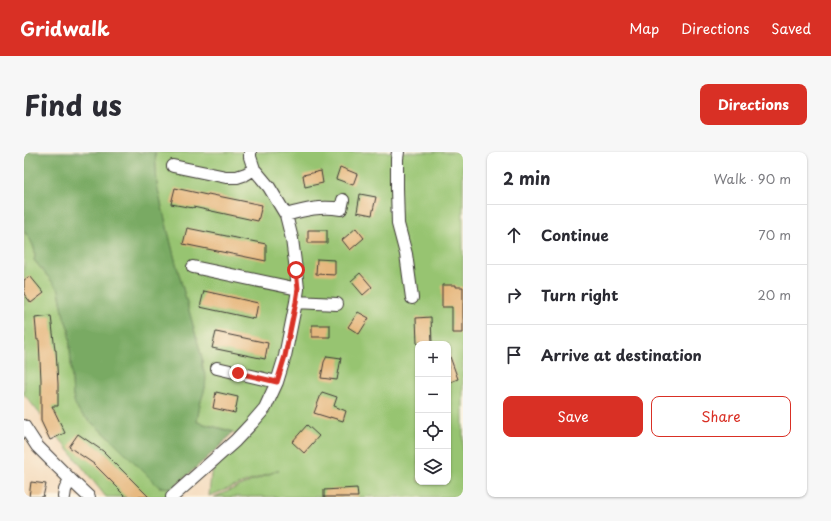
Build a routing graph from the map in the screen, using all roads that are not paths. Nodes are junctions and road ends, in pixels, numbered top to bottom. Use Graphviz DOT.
graph roads {
  1 [pos="250,152"];
  2 [pos="398,152"];
  3 [pos="173,167"];
  4 [pos="254,169"];
  5 [pos="342,207"];
  6 [pos="286,215"];
  7 [pos="193,267"];
  8 [pos="298,289"];
  9 [pos="412,298"];
  10 [pos="296,302"];
  11 [pos="337,304"];
  12 [pos="217,368"];
  13 [pos="277,382"];
  14 [pos="24,426"];
  15 [pos="70,480"];
  16 [pos="64,497"];
  17 [pos="89,497"];
  18 [pos="172,497"];
  1 -- 4 [label="street"];
  2 -- 9 [label="street"];
  3 -- 4 [label="street"];
  4 -- 6 [label="street"];
  5 -- 6 [label="street"];
  6 -- 8 [label="street"];
  7 -- 8 [label="street"];
  8 -- 10 [label="street"];
  10 -- 11 [label="street"];
  10 -- 13 [label="street"];
  12 -- 13 [label="street"];
  13 -- 18 [label="street"];
  14 -- 15 [label="street"];
  15 -- 16 [label="street"];
  15 -- 17 [label="street"];
}
